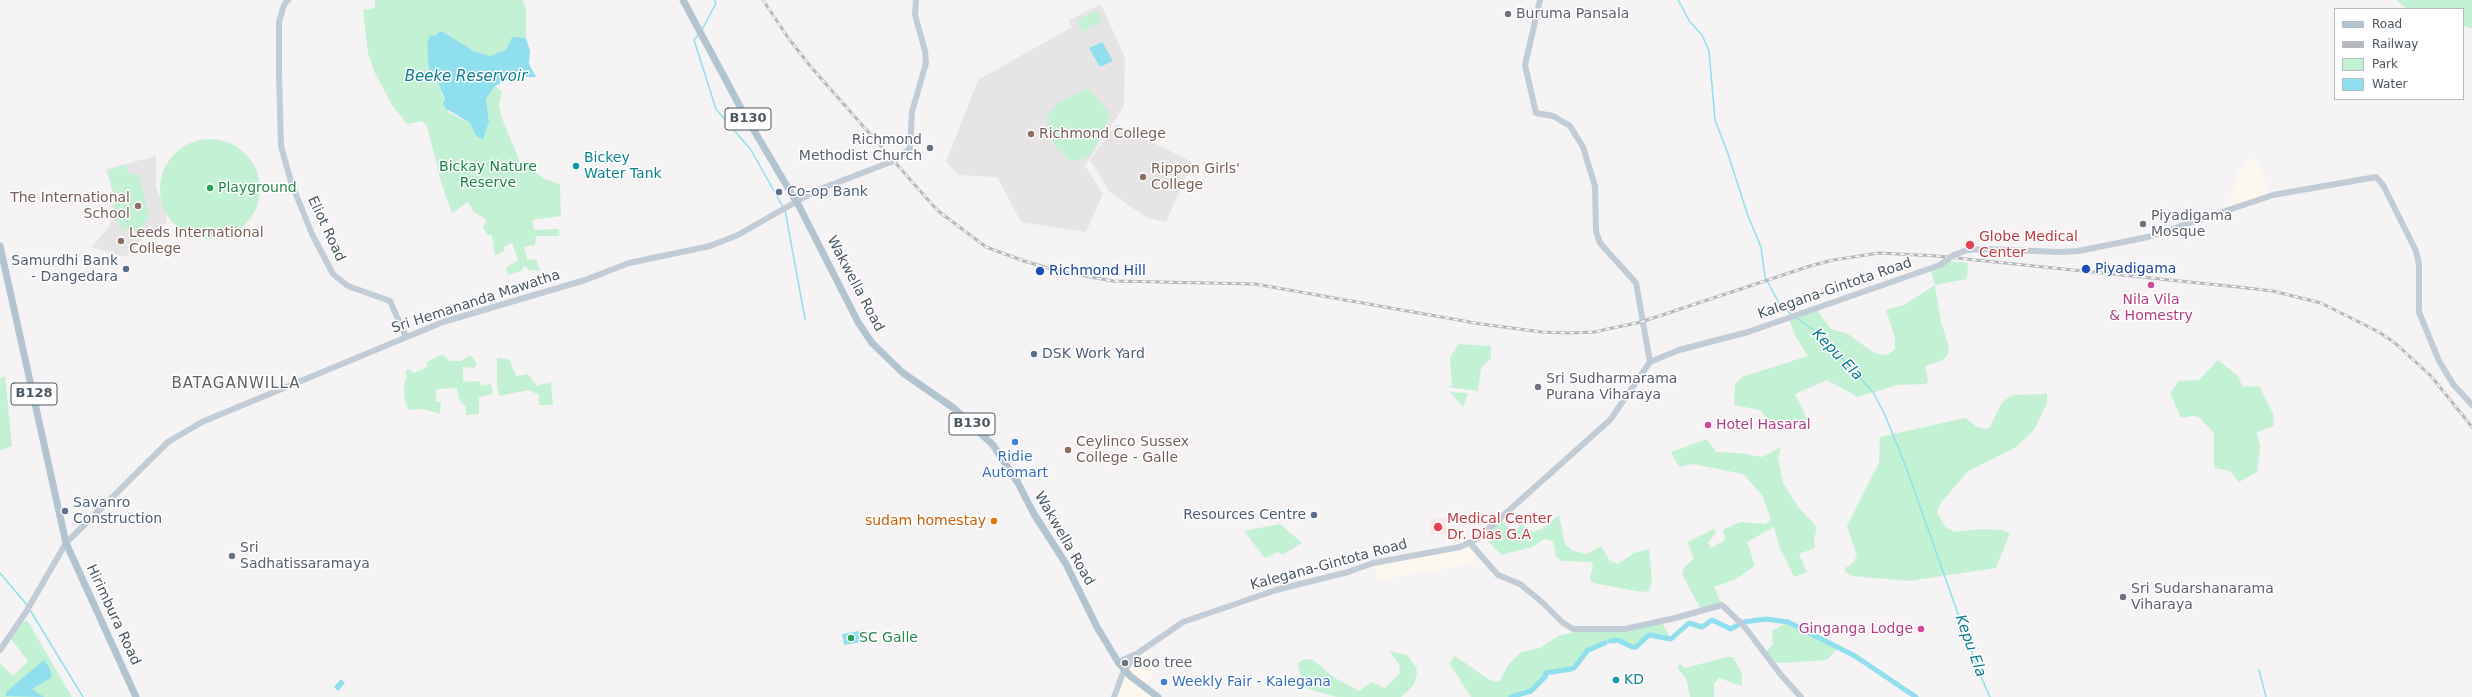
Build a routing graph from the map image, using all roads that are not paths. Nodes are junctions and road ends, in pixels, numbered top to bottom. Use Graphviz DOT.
graph roads {
  1 [pos="288,0"];
  2 [pos="683,0"];
  3 [pos="916,0"];
  4 [pos="1540,0"];
  5 [pos="796,201"];
  6 [pos="0,246"];
  7 [pos="406,337"];
  8 [pos="1650,362"];
  9 [pos="2472,405"];
  10 [pos="66,543"];
  11 [pos="1470,543"];
  12 [pos="0,650"];
  13 [pos="1138,653"];
  14 [pos="1118,662"];
  15 [pos="1124,670"];
  16 [pos="136,697"];
  17 [pos="1114,697"];
  18 [pos="1158,697"];
  19 [pos="1801,697"];
  1 -- 7 [label="main road, Eliot Road"];
  2 -- 5 [label="main road, Wakwella Road / B130"];
  3 -- 5 [label="main road, Sri Hemananda Mawatha"];
  4 -- 8 [label="main road"];
  5 -- 7 [label="main road, Sri Hemananda Mawatha"];
  5 -- 14 [label="main road, Wakwella Road / B130"];
  6 -- 10 [label="main road, B128"];
  7 -- 10 [label="main road, Sri Hemananda Mawatha"];
  8 -- 9 [label="main road, Kalegana-Gintota Road, bridge"];
  8 -- 11 [label="main road, Kalegana-Gintota Road"];
  10 -- 12 [label="main road, Sri Hemananda Mawatha"];
  10 -- 16 [label="main road, Hirimbura Road / B128"];
  11 -- 13 [label="main road, Kalegana-Gintota Road"];
  11 -- 19 [label="main road"];
  13 -- 14 [label="main road, Kalegana-Gintota Road"];
  13 -- 15 [label="main road, Kalegana-Gintota Road"];
  14 -- 15 [label="main road, Wakwella Road / B130"];
  15 -- 17 [label="main road, Kalegana-Gintota Road"];
  15 -- 18 [label="main road, Wakwella Road / B130"];
}
